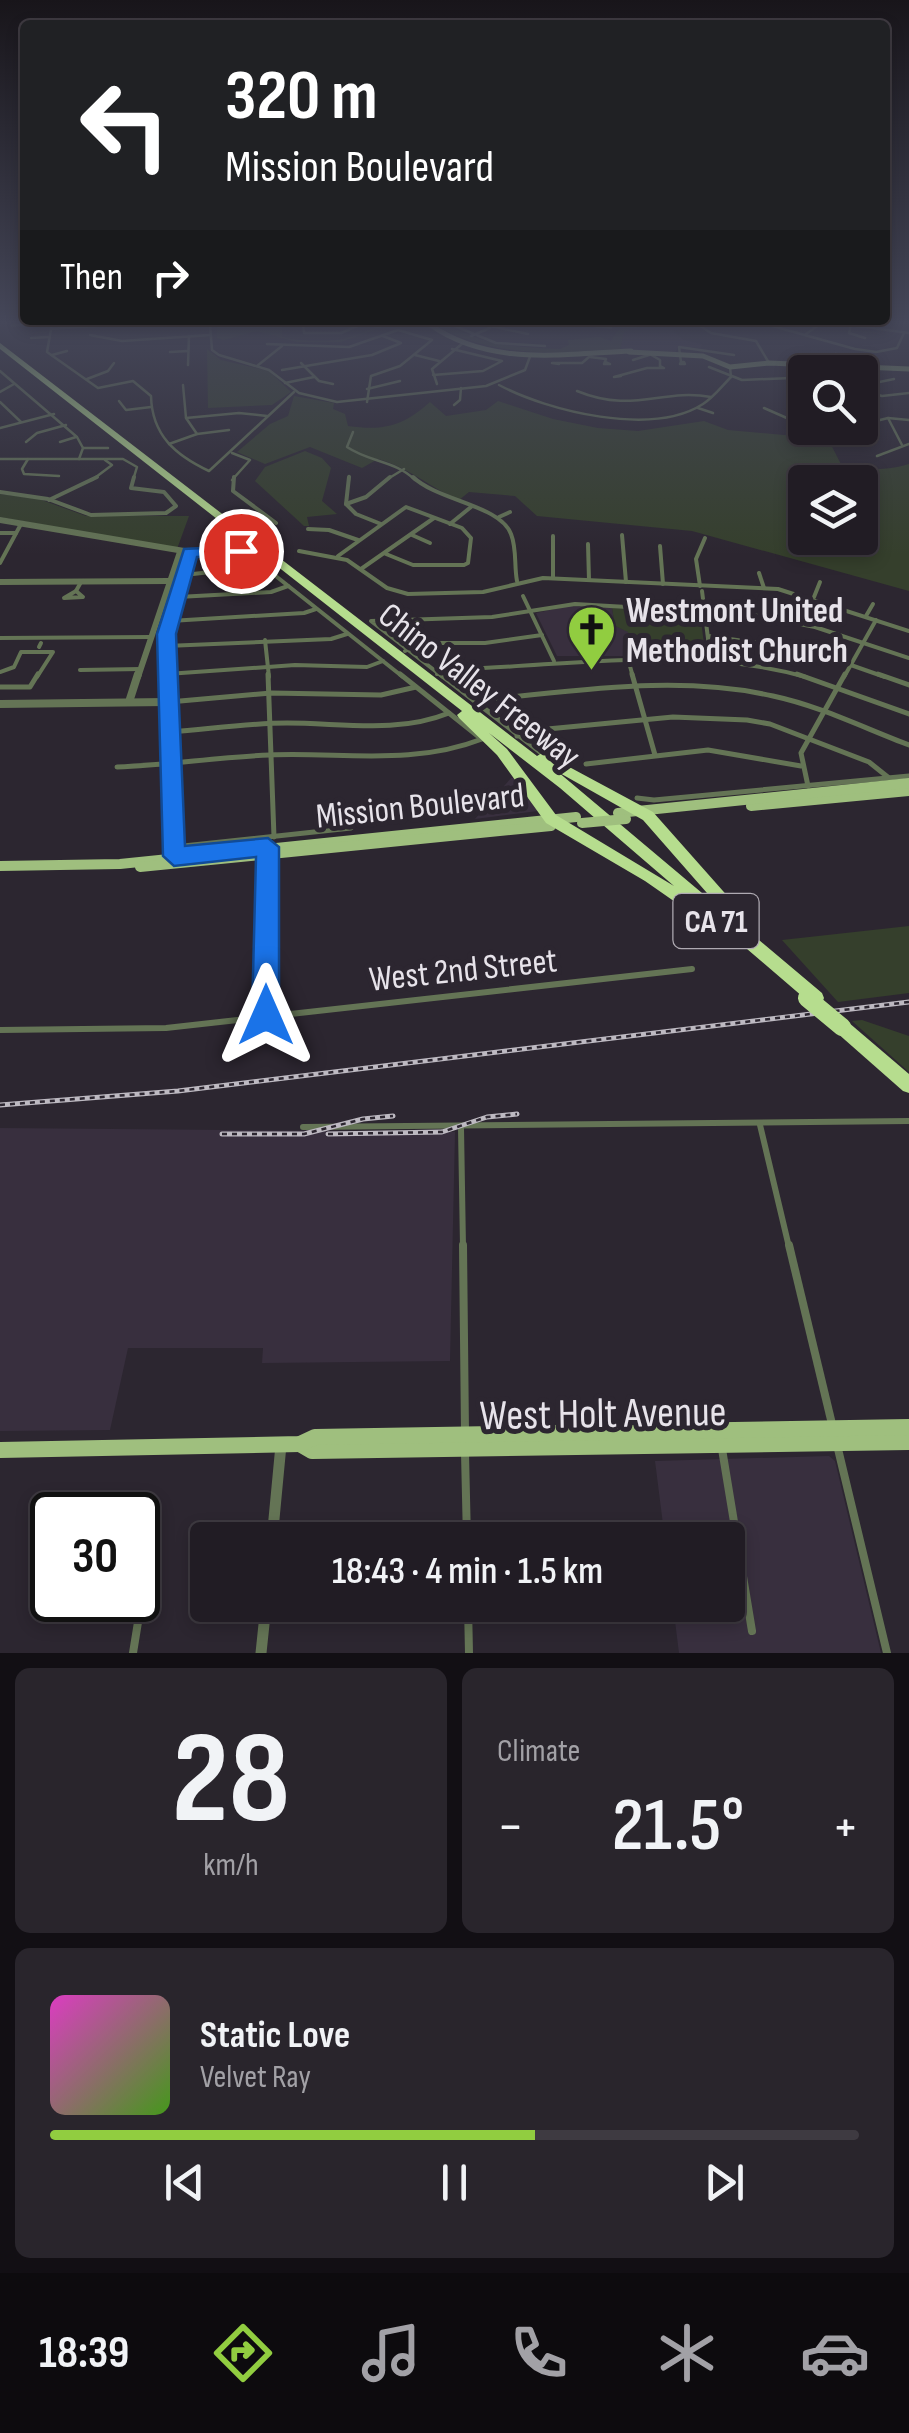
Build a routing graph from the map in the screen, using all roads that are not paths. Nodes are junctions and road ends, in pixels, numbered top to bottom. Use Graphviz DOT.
graph roads {
  1 [pos="38,401"];
  2 [pos="66,401"];
  3 [pos="70,401"];
  4 [pos="149,401"];
  5 [pos="184,401"];
  6 [pos="279,401"];
  7 [pos="356,401"];
  8 [pos="379,401"];
  9 [pos="459,401"];
  10 [pos="534,401"];
  11 [pos="706,401"];
  12 [pos="0,402"];
  13 [pos="118,402"];
  14 [pos="367,403"];
  15 [pos="454,405"];
  16 [pos="150,407"];
  17 [pos="698,408"];
  18 [pos="764,408"];
  19 [pos="713,413"];
  20 [pos="54,414"];
  21 [pos="267,416"];
  22 [pos="186,418"];
  23 [pos="888,418"];
  24 [pos="788,419"];
  25 [pos="878,420"];
  26 [pos="909,420"];
  27 [pos="21,422"];
  28 [pos="66,425"];
  29 [pos="0,428"];
  30 [pos="229,430"];
  31 [pos="353,432"];
  32 [pos="196,434"];
  33 [pos="77,437"];
  34 [pos="26,442"];
  35 [pos="60,442"];
  36 [pos="169,444"];
  37 [pos="909,444"];
  38 [pos="902,445"];
  39 [pos="84,448"];
  40 [pos="108,448"];
  41 [pos="230,453"];
  42 [pos="877,456"];
  43 [pos="97,458"];
  44 [pos="28,459"];
  45 [pos="79,459"];
  46 [pos="0,460"];
  47 [pos="404,469"];
  48 [pos="59,476"];
  49 [pos="349,476"];
  50 [pos="0,492"];
  51 [pos="49,500"];
  52 [pos="346,504"];
  53 [pos="472,507"];
  54 [pos="510,512"];
  55 [pos="434,518"];
  56 [pos="499,518"];
  57 [pos="0,520"];
  58 [pos="276,523"];
  59 [pos="21,524"];
  60 [pos="381,524"];
  61 [pos="450,524"];
  62 [pos="308,528"];
  63 [pos="0,533"];
  64 [pos="16,533"];
  65 [pos="412,535"];
  66 [pos="622,535"];
  67 [pos="553,536"];
  68 [pos="705,538"];
  69 [pos="358,540"];
  70 [pos="430,542"];
  71 [pos="588,544"];
  72 [pos="660,546"];
  73 [pos="180,552"];
  74 [pos="190,552"];
  75 [pos="299,552"];
  76 [pos="386,554"];
  77 [pos="338,556"];
  78 [pos="0,563"];
  79 [pos="264,566"];
  80 [pos="361,569"];
  81 [pos="759,573"];
  82 [pos="184,575"];
  83 [pos="553,578"];
  84 [pos="589,580"];
  85 [pos="517,581"];
  86 [pos="0,582"];
  87 [pos="80,582"];
  88 [pos="170,582"];
  89 [pos="626,582"];
  90 [pos="820,582"];
  91 [pos="662,584"];
  92 [pos="289,586"];
  93 [pos="764,588"];
  94 [pos="701,589"];
  95 [pos="76,592"];
  96 [pos="523,596"];
  97 [pos="178,597"];
  98 [pos="814,597"];
  99 [pos="873,604"];
  100 [pos="317,608"];
  101 [pos="531,611"];
  102 [pos="705,611"];
  103 [pos="866,616"];
  104 [pos="876,620"];
  105 [pos="170,621"];
  106 [pos="909,622"];
  107 [pos="907,630"];
  108 [pos="348,633"];
  109 [pos="542,635"];
  110 [pos="708,636"];
  111 [pos="0,638"];
  112 [pos="151,638"];
  113 [pos="266,640"];
  114 [pos="862,642"];
  115 [pos="40,645"];
  116 [pos="166,646"];
  117 [pos="405,651"];
  118 [pos="909,658"];
  119 [pos="628,659"];
  120 [pos="383,660"];
  121 [pos="554,661"];
  122 [pos="712,662"];
  123 [pos="850,664"];
  124 [pos="268,666"];
  125 [pos="80,670"];
  126 [pos="140,670"];
  127 [pos="0,672"];
  128 [pos="168,674"];
  129 [pos="436,674"];
  130 [pos="909,685"];
  131 [pos="635,686"];
  132 [pos="0,687"];
  133 [pos="416,687"];
  134 [pos="836,688"];
  135 [pos="271,693"];
  136 [pos="129,702"];
  137 [pos="166,702"];
  138 [pos="0,704"];
  139 [pos="450,708"];
  140 [pos="476,709"];
  141 [pos="822,712"];
  142 [pos="909,714"];
  143 [pos="645,719"];
  144 [pos="273,723"];
  145 [pos="171,732"];
  146 [pos="518,736"];
  147 [pos="808,738"];
  148 [pos="482,740"];
  149 [pos="909,745"];
  150 [pos="493,749"];
  151 [pos="272,755"];
  152 [pos="544,755"];
  153 [pos="655,756"];
  154 [pos="172,764"];
  155 [pos="586,764"];
  156 [pos="800,766"];
  157 [pos="117,767"];
  158 [pos="888,778"];
  159 [pos="909,779"];
  160 [pos="909,791"];
  161 [pos="812,793"];
  162 [pos="634,811"];
  163 [pos="568,821"];
  164 [pos="351,828"];
  165 [pos="269,846"];
  166 [pos="174,856"];
  167 [pos="0,866"];
  168 [pos="729,932"];
  169 [pos="692,968"];
  170 [pos="811,996"];
  171 [pos="266,1015"];
  172 [pos="0,1030"];
  173 [pos="908,1081"];
  174 [pos="909,1121"];
  175 [pos="760,1125"];
  176 [pos="303,1127"];
  177 [pos="461,1127"];
  178 [pos="909,1427"];
  179 [pos="835,1436"];
  180 [pos="465,1442"];
  181 [pos="909,1442"];
  182 [pos="280,1444"];
  183 [pos="722,1446"];
  184 [pos="0,1450"];
  185 [pos="274,1522"];
  186 [pos="467,1522"];
  187 [pos="138,1622"];
  188 [pos="264,1622"];
  189 [pos="468,1622"];
  190 [pos="752,1631"];
  191 [pos="133,1653"];
  192 [pos="261,1653"];
  193 [pos="469,1653"];
  194 [pos="887,1653"];
  1 -- 20 [label="street"];
  2 -- 139 [label="highway, Chino Valley Freeway / CA 71"];
  3 -- 140 [label="highway, Chino Valley Freeway / CA 71"];
  4 -- 16 [label="street"];
  5 -- 22 [label="street"];
  6 -- 21 [label="street"];
  7 -- 14 [label="street"];
  8 -- 14 [label="street"];
  9 -- 15 [label="street"];
  10 -- 17 [label="street"];
  11 -- 17 [label="street"];
  12 -- 27 [label="street"];
  13 -- 16 [label="street"];
  16 -- 36 [label="street"];
  17 -- 19 [label="street"];
  18 -- 24 [label="street"];
  20 -- 27 [label="street"];
  20 -- 28 [label="street"];
  21 -- 22 [label="street"];
  21 -- 41 [label="street"];
  22 -- 32 [label="street"];
  23 -- 25 [label="street"];
  23 -- 26 [label="street"];
  23 -- 38 [label="street"];
  27 -- 29 [label="street"];
  28 -- 33 [label="street"];
  28 -- 34 [label="street"];
  30 -- 32 [label="street"];
  31 -- 47 [label="street"];
  32 -- 36 [label="street"];
  33 -- 35 [label="street"];
  33 -- 39 [label="street"];
  36 -- 41 [label="street"];
  37 -- 38 [label="street"];
  38 -- 42 [label="street"];
  39 -- 40 [label="street"];
  39 -- 45 [label="street"];
  41 -- 58 [label="street"];
  43 -- 45 [label="street"];
  43 -- 51 [label="street"];
  43 -- 51 [label="street"];
  44 -- 45 [label="street"];
  44 -- 46 [label="street"];
  44 -- 48 [label="street"];
  47 -- 52 [label="street"];
  47 -- 53 [label="street"];
  49 -- 52 [label="street"];
  50 -- 51 [label="street"];
  52 -- 60 [label="street"];
  53 -- 56 [label="street"];
  53 -- 61 [label="street"];
  54 -- 56 [label="street"];
  55 -- 60 [label="street"];
  55 -- 61 [label="street"];
  55 -- 65 [label="street"];
  56 -- 85 [label="street"];
  57 -- 59 [label="street"];
  59 -- 64 [label="street"];
  59 -- 73 [label="street"];
  60 -- 69 [label="street"];
  61 -- 76 [label="street"];
  62 -- 69 [label="street"];
  63 -- 64 [label="street"];
  64 -- 78 [label="street"];
  65 -- 70 [label="street"];
  65 -- 76 [label="street"];
  66 -- 89 [label="street"];
  67 -- 83 [label="street"];
  68 -- 94 [label="street"];
  69 -- 77 [label="street"];
  71 -- 84 [label="street"];
  72 -- 91 [label="street"];
  73 -- 74 [label="street"];
  73 -- 88 [label="street"];
  74 -- 79 [label="street"];
  74 -- 82 [label="street"];
  75 -- 77 [label="street"];
  76 -- 80 [label="street"];
  77 -- 80 [label="street"];
  79 -- 82 [label="street"];
  79 -- 92 [label="street"];
  80 -- 85 [label="street"];
  81 -- 93 [label="street"];
  82 -- 97 [label="street"];
  83 -- 84 [label="street"];
  83 -- 85 [label="street"];
  84 -- 89 [label="street"];
  86 -- 87 [label="street"];
  87 -- 88 [label="street"];
  87 -- 95 [label="street"];
  88 -- 112 [label="street"];
  89 -- 91 [label="street"];
  90 -- 98 [label="street"];
  91 -- 94 [label="street"];
  92 -- 97 [label="street"];
  92 -- 100 [label="street"];
  93 -- 94 [label="street"];
  93 -- 98 [label="street"];
  94 -- 102 [label="street"];
  96 -- 101 [label="street"];
  97 -- 105 [label="street"];
  98 -- 103 [label="street"];
  99 -- 103 [label="street"];
  100 -- 105 [label="street"];
  100 -- 108 [label="street"];
  101 -- 102 [label="street"];
  101 -- 109 [label="street"];
  101 -- 117 [label="street"];
  102 -- 110 [label="street"];
  102 -- 114 [label="street"];
  103 -- 104 [label="street"];
  104 -- 107 [label="street"];
  104 -- 114 [label="street"];
  105 -- 116 [label="street"];
  106 -- 107 [label="street"];
  108 -- 113 [label="street"];
  108 -- 120 [label="street"];
  109 -- 117 [label="street"];
  109 -- 121 [label="street"];
  110 -- 122 [label="street"];
  110 -- 123 [label="street"];
  111 -- 115 [label="street"];
  112 -- 115 [label="street"];
  112 -- 126 [label="street"];
  113 -- 116 [label="street"];
  113 -- 124 [label="street"];
  114 -- 118 [label="street"];
  114 -- 123 [label="street"];
  115 -- 127 [label="street"];
  115 -- 132 [label="street"];
  116 -- 128 [label="street"];
  117 -- 129 [label="street"];
  119 -- 121 [label="street"];
  119 -- 122 [label="street"];
  119 -- 131 [label="street"];
  120 -- 124 [label="street"];
  120 -- 133 [label="street"];
  121 -- 129 [label="street"];
  122 -- 134 [label="street"];
  123 -- 130 [label="street"];
  123 -- 134 [label="street"];
  124 -- 128 [label="street"];
  124 -- 135 [label="street"];
  125 -- 126 [label="street"];
  126 -- 136 [label="street"];
  128 -- 137 [label="street"];
  129 -- 140 [label="street"];
  131 -- 140 [label="street"];
  131 -- 141 [label="street"];
  131 -- 143 [label="street"];
  133 -- 135 [label="street"];
  133 -- 139 [label="street"];
  134 -- 141 [label="street"];
  134 -- 142 [label="street"];
  135 -- 137 [label="street"];
  135 -- 144 [label="street"];
  136 -- 137 [label="street"];
  136 -- 138 [label="street"];
  137 -- 145 [label="street"];
  139 -- 144 [label="street"];
  139 -- 148 [label="street"];
  139 -- 163 [label="highway"];
  139 -- 168 [label="highway, Chino Valley Freeway / CA 71"];
  140 -- 146 [label="street"];
  140 -- 162 [label="highway"];
  140 -- 170 [label="highway, Chino Valley Freeway / CA 71"];
  141 -- 147 [label="street"];
  141 -- 149 [label="street"];
  143 -- 146 [label="street"];
  143 -- 147 [label="street"];
  143 -- 153 [label="street"];
  144 -- 145 [label="street"];
  144 -- 151 [label="street"];
  145 -- 154 [label="street"];
  146 -- 152 [label="street"];
  147 -- 156 [label="street"];
  147 -- 158 [label="street"];
  148 -- 150 [label="street"];
  148 -- 151 [label="street"];
  151 -- 154 [label="street"];
  151 -- 165 [label="street"];
  153 -- 155 [label="street"];
  153 -- 156 [label="street"];
  154 -- 157 [label="street"];
  154 -- 166 [label="street"];
  156 -- 161 [label="street"];
  158 -- 159 [label="street"];
  158 -- 161 [label="street"];
  159 -- 161 [label="main road"];
  160 -- 161 [label="main road"];
  161 -- 162 [label="main road, Mission Boulevard"];
  161 -- 162 [label="street"];
  162 -- 163 [label="main road, Mission Boulevard, bridge"];
  162 -- 170 [label="highway"];
  163 -- 165 [label="main road, Mission Boulevard"];
  163 -- 168 [label="highway"];
  164 -- 165 [label="street"];
  165 -- 166 [label="main road, Mission Boulevard"];
  165 -- 166 [label="street"];
  165 -- 171 [label="street"];
  166 -- 167 [label="main road, Mission Boulevard"];
  168 -- 170 [label="highway, Chino Valley Freeway / CA 71"];
  169 -- 171 [label="street, West 2nd Street"];
  170 -- 173 [label="highway, Chino Valley Freeway / CA 71, bridge"];
  171 -- 172 [label="street, West 2nd Street"];
  174 -- 175 [label="street"];
  175 -- 177 [label="street"];
  175 -- 179 [label="street"];
  176 -- 177 [label="street"];
  177 -- 180 [label="street"];
  178 -- 179 [label="main road, West Holt Avenue"];
  179 -- 180 [label="main road, West Holt Avenue"];
  179 -- 181 [label="main road, West Holt Avenue"];
  179 -- 183 [label="main road, West Holt Avenue"];
  179 -- 194 [label="street"];
  180 -- 182 [label="main road, West Holt Avenue"];
  180 -- 183 [label="main road, West Holt Avenue"];
  180 -- 186 [label="street"];
  182 -- 184 [label="main road, West Holt Avenue"];
  182 -- 185 [label="street"];
  183 -- 190 [label="street"];
  187 -- 191 [label="street"];
  188 -- 192 [label="street"];
  189 -- 193 [label="street"];
}
